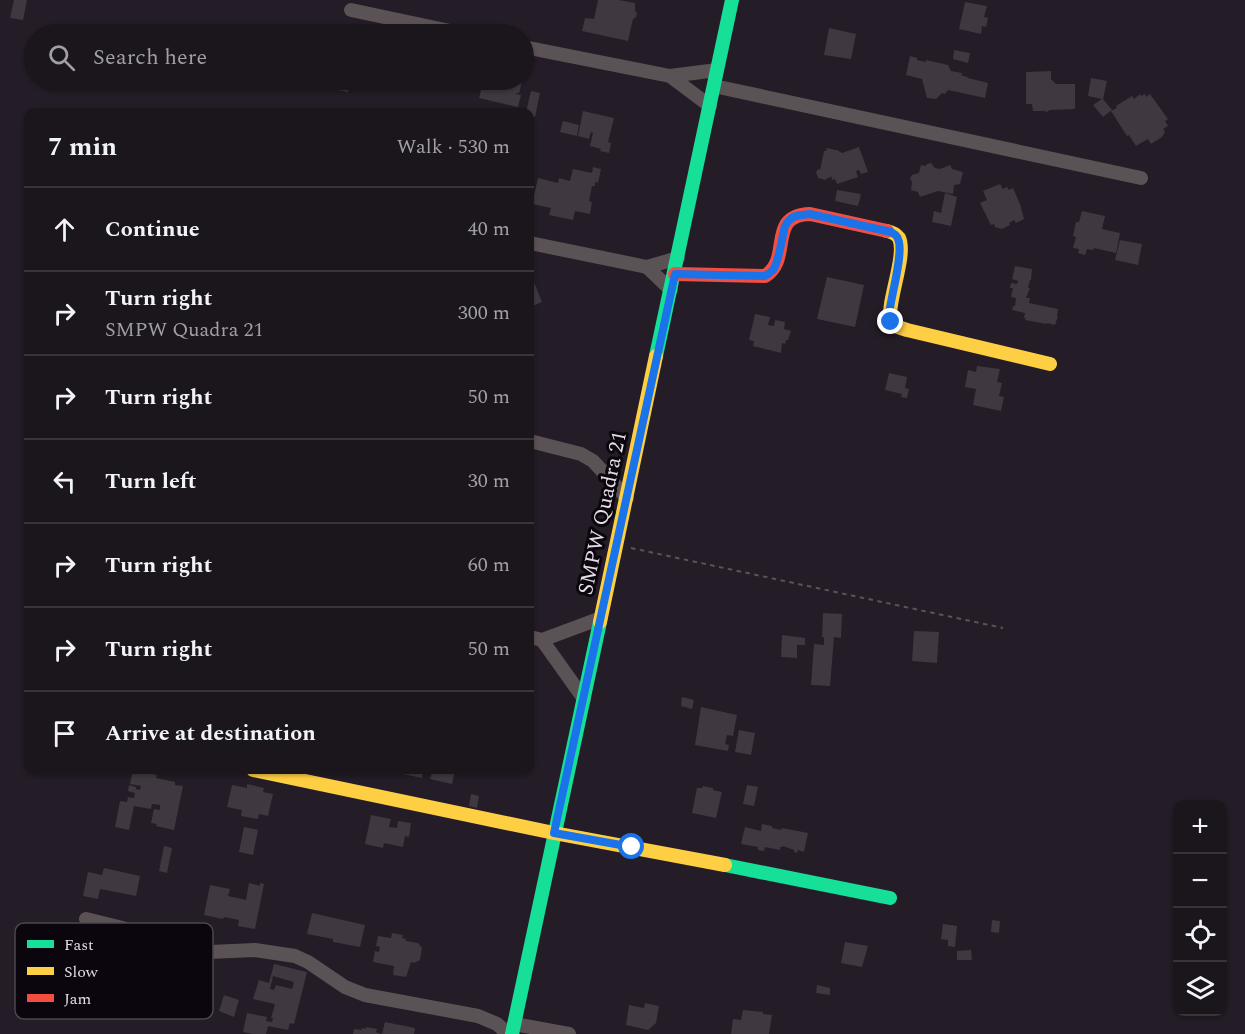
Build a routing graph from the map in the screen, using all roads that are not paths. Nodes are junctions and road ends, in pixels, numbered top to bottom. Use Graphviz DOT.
graph roads {
  1 [pos="732,0"];
  2 [pos="351,10"];
  3 [pos="417,24"];
  4 [pos="534,49"];
  5 [pos="717,70"];
  6 [pos="670,76"];
  7 [pos="714,87"];
  8 [pos="710,106"];
  9 [pos="1141,178"];
  10 [pos="534,244"];
  11 [pos="678,258"];
  12 [pos="648,267"];
  13 [pos="675,274"];
  14 [pos="671,290"];
  15 [pos="1050,364"];
  16 [pos="534,442"];
  17 [pos="627,498"];
  18 [pos="601,618"];
  19 [pos="536,638"];
  20 [pos="584,699"];
  21 [pos="272,774"];
  22 [pos="554,833"];
  23 [pos="890,898"];
  24 [pos="86,919"];
  25 [pos="102,923"];
  26 [pos="213,952"];
  27 [pos="512,1030"];
  28 [pos="569,1034"];
  1 -- 5 [label="street, SMPW Quadra 21"];
  2 -- 3 [label="street"];
  4 -- 6 [label="street"];
  5 -- 6 [label="street"];
  5 -- 7 [label="street, SMPW Quadra 21"];
  6 -- 8 [label="street"];
  7 -- 8 [label="street, SMPW Quadra 21"];
  7 -- 9 [label="street"];
  8 -- 11 [label="street, SMPW Quadra 21"];
  10 -- 12 [label="street"];
  11 -- 12 [label="street"];
  11 -- 13 [label="street, SMPW Quadra 21"];
  12 -- 14 [label="street"];
  13 -- 14 [label="street, SMPW Quadra 21"];
  13 -- 15 [label="street"];
  14 -- 17 [label="street, SMPW Quadra 21"];
  16 -- 17 [label="street"];
  17 -- 18 [label="street, SMPW Quadra 21"];
  18 -- 19 [label="street"];
  18 -- 20 [label="street, SMPW Quadra 21"];
  19 -- 20 [label="street"];
  20 -- 22 [label="street, SMPW Quadra 21"];
  21 -- 22 [label="street"];
  22 -- 23 [label="street"];
  22 -- 27 [label="street, SMPW Quadra 21"];
  24 -- 25 [label="street"];
  26 -- 27 [label="street"];
  27 -- 28 [label="street"];
}
